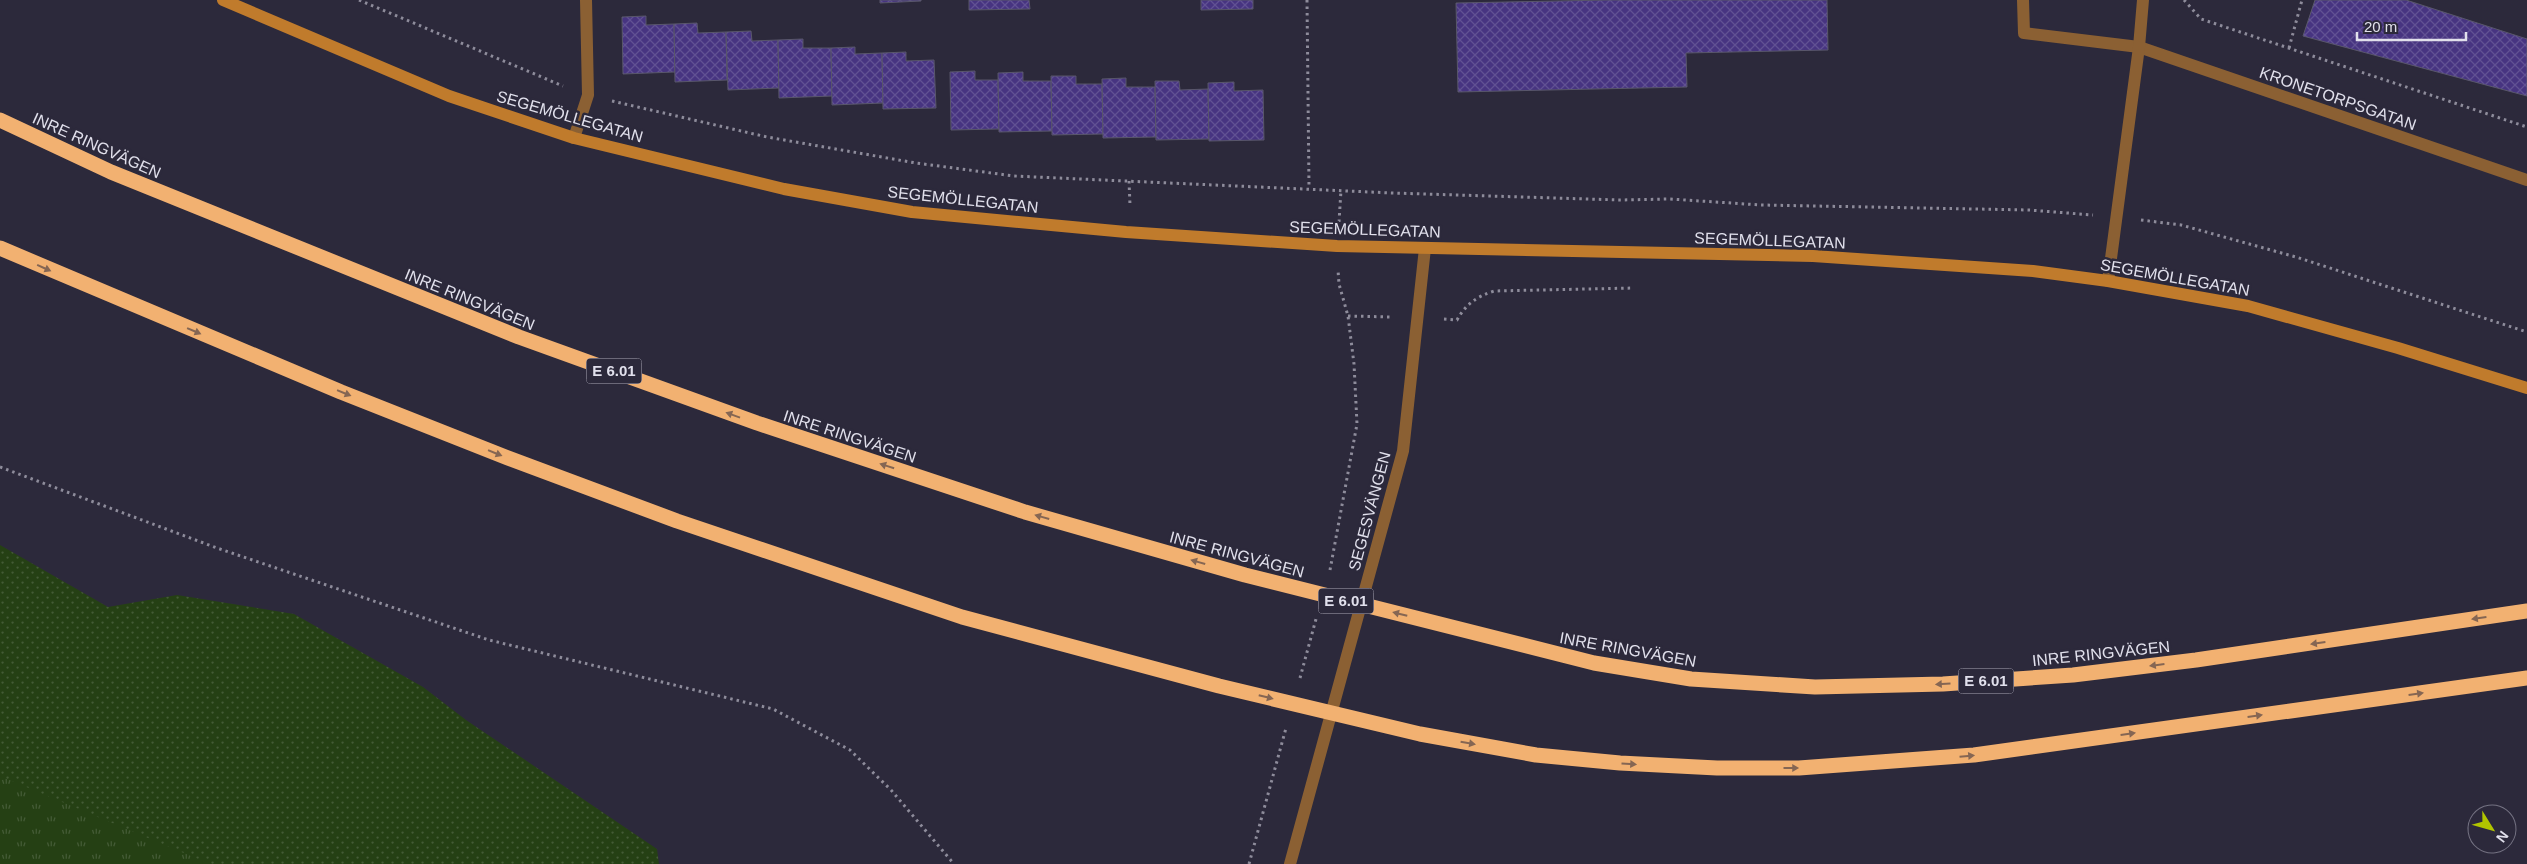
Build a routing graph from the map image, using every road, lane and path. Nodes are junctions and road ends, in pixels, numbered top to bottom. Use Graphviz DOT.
graph roads {
  1 [pos="223,0"];
  2 [pos="359,0"];
  3 [pos="586,0"];
  4 [pos="1307,0"];
  5 [pos="2023,0"];
  6 [pos="2143,0"];
  7 [pos="2184,0"];
  8 [pos="2302,0"];
  9 [pos="2139,47"];
  10 [pos="2289,48"];
  11 [pos="588,95"];
  12 [pos="0,120"];
  13 [pos="2527,127"];
  14 [pos="574,138"];
  15 [pos="2527,180"];
  16 [pos="1130,181"];
  17 [pos="1309,188"];
  18 [pos="1341,190"];
  19 [pos="1130,205"];
  20 [pos="2116,216"];
  21 [pos="1337,246"];
  22 [pos="0,248"];
  23 [pos="1424,248"];
  24 [pos="2108,281"];
  25 [pos="1634,288"];
  26 [pos="1348,316"];
  27 [pos="1418,318"];
  28 [pos="2527,332"];
  29 [pos="2527,388"];
  30 [pos="0,467"];
  31 [pos="1328,574"];
  32 [pos="2527,611"];
  33 [pos="1318,612"];
  34 [pos="2527,678"];
  35 [pos="1297,687"];
  36 [pos="1287,724"];
  37 [pos="954,864"];
  38 [pos="1249,864"];
  39 [pos="1290,864"];
  1 -- 14 [label="street, SEGEMÖLLEGATAN"];
  2 -- 11 [label="path"];
  3 -- 11 [label="street"];
  4 -- 17 [label="path"];
  5 -- 9 [label="street, KRONETORPSGATAN"];
  6 -- 9 [label="street"];
  7 -- 10 [label="path"];
  8 -- 10 [label="path"];
  9 -- 15 [label="street, KRONETORPSGATAN"];
  9 -- 20 [label="street"];
  10 -- 13 [label="path"];
  11 -- 14 [label="street"];
  11 -- 16 [label="path"];
  32 -- 12 [label="highway, INRE RINGVÄGEN / E 6.01, one-way"];
  14 -- 21 [label="street, SEGEMÖLLEGATAN"];
  16 -- 17 [label="path"];
  16 -- 19 [label="path"];
  17 -- 18 [label="path"];
  18 -- 20 [label="path"];
  18 -- 21 [label="path"];
  20 -- 24 [label="street"];
  20 -- 28 [label="path"];
  21 -- 23 [label="street, SEGEMÖLLEGATAN"];
  21 -- 26 [label="path"];
  22 -- 34 [label="highway, one-way"];
  23 -- 24 [label="street, SEGEMÖLLEGATAN"];
  23 -- 27 [label="street, SEGESVÄNGEN"];
  24 -- 29 [label="street, SEGEMÖLLEGATAN"];
  25 -- 27 [label="path"];
  26 -- 27 [label="path"];
  26 -- 31 [label="path"];
  27 -- 39 [label="street, SEGESVÄNGEN"];
  30 -- 37 [label="path"];
  33 -- 35 [label="path"];
  36 -- 38 [label="path"];
}
